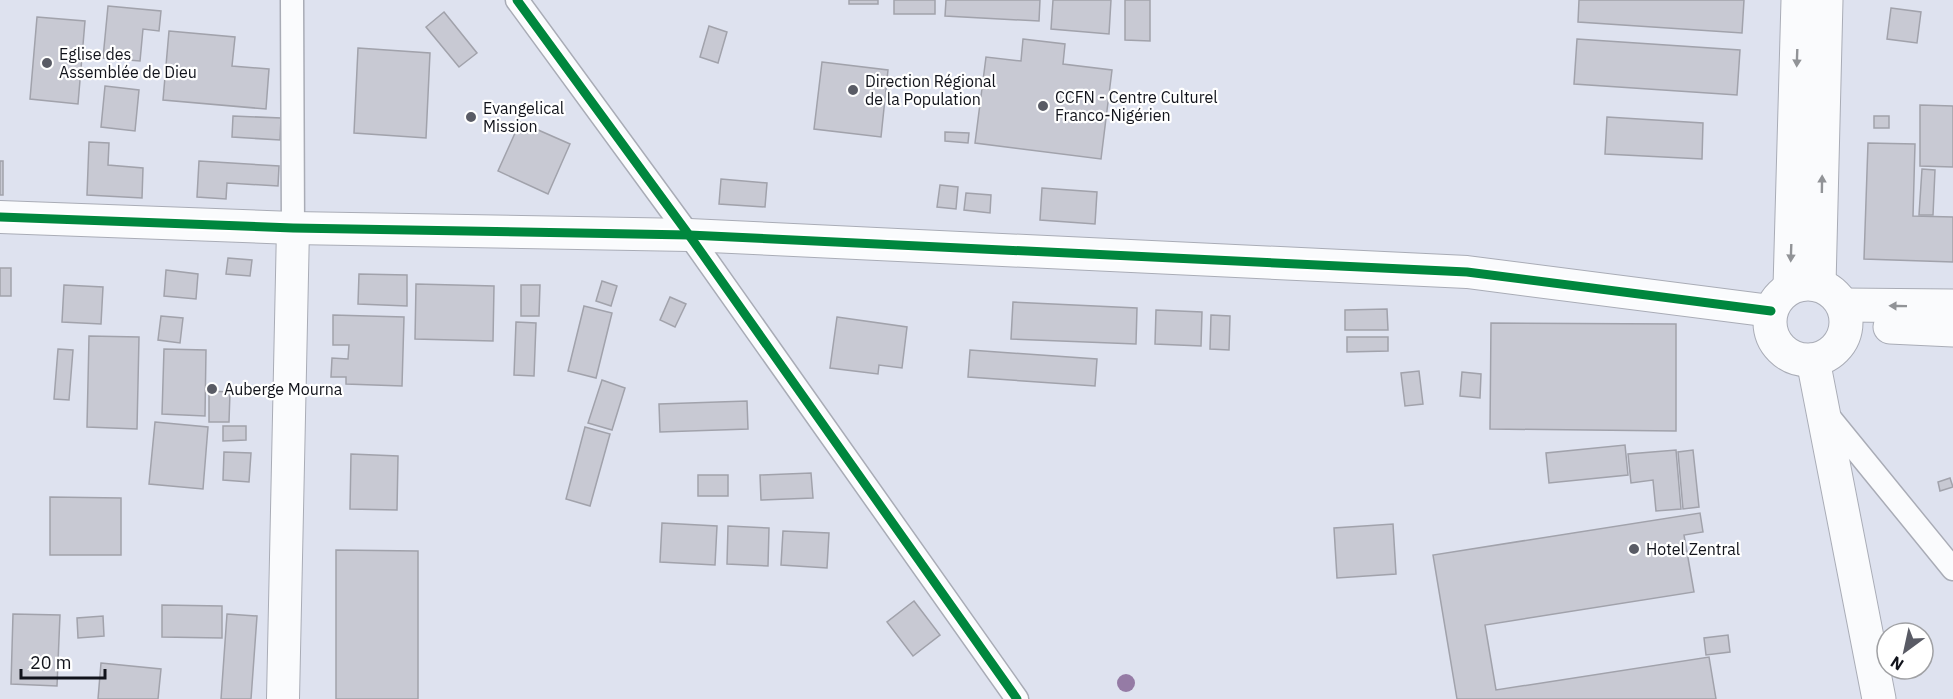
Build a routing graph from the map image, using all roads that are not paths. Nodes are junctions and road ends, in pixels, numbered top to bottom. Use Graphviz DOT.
graph roads {
  1 [pos="292,0"];
  2 [pos="517,0"];
  3 [pos="1798,0"];
  4 [pos="1826,0"];
  5 [pos="0,217"];
  6 [pos="293,228"];
  7 [pos="689,235"];
  8 [pos="1814,302"];
  9 [pos="1953,306"];
  10 [pos="1953,330"];
  11 [pos="1812,360"];
  12 [pos="1823,410"];
  13 [pos="1953,569"];
  14 [pos="282,699"];
  15 [pos="1017,699"];
  16 [pos="1880,699"];
  1 -- 6 [label="street"];
  2 -- 7 [label="street"];
  3 -- 8 [label="highway, one-way"];
  8 -- 4 [label="highway, one-way"];
  5 -- 6 [label="street"];
  6 -- 7 [label="street"];
  6 -- 14 [label="street"];
  7 -- 8 [label="street"];
  7 -- 15 [label="street"];
  9 -- 8 [label="highway, one-way"];
  8 -- 10 [label="highway"];
  8 -- 11 [label="highway"];
  8 -- 11 [label="highway"];
  11 -- 12 [label="highway"];
  12 -- 13 [label="street"];
  12 -- 16 [label="highway"];
}
